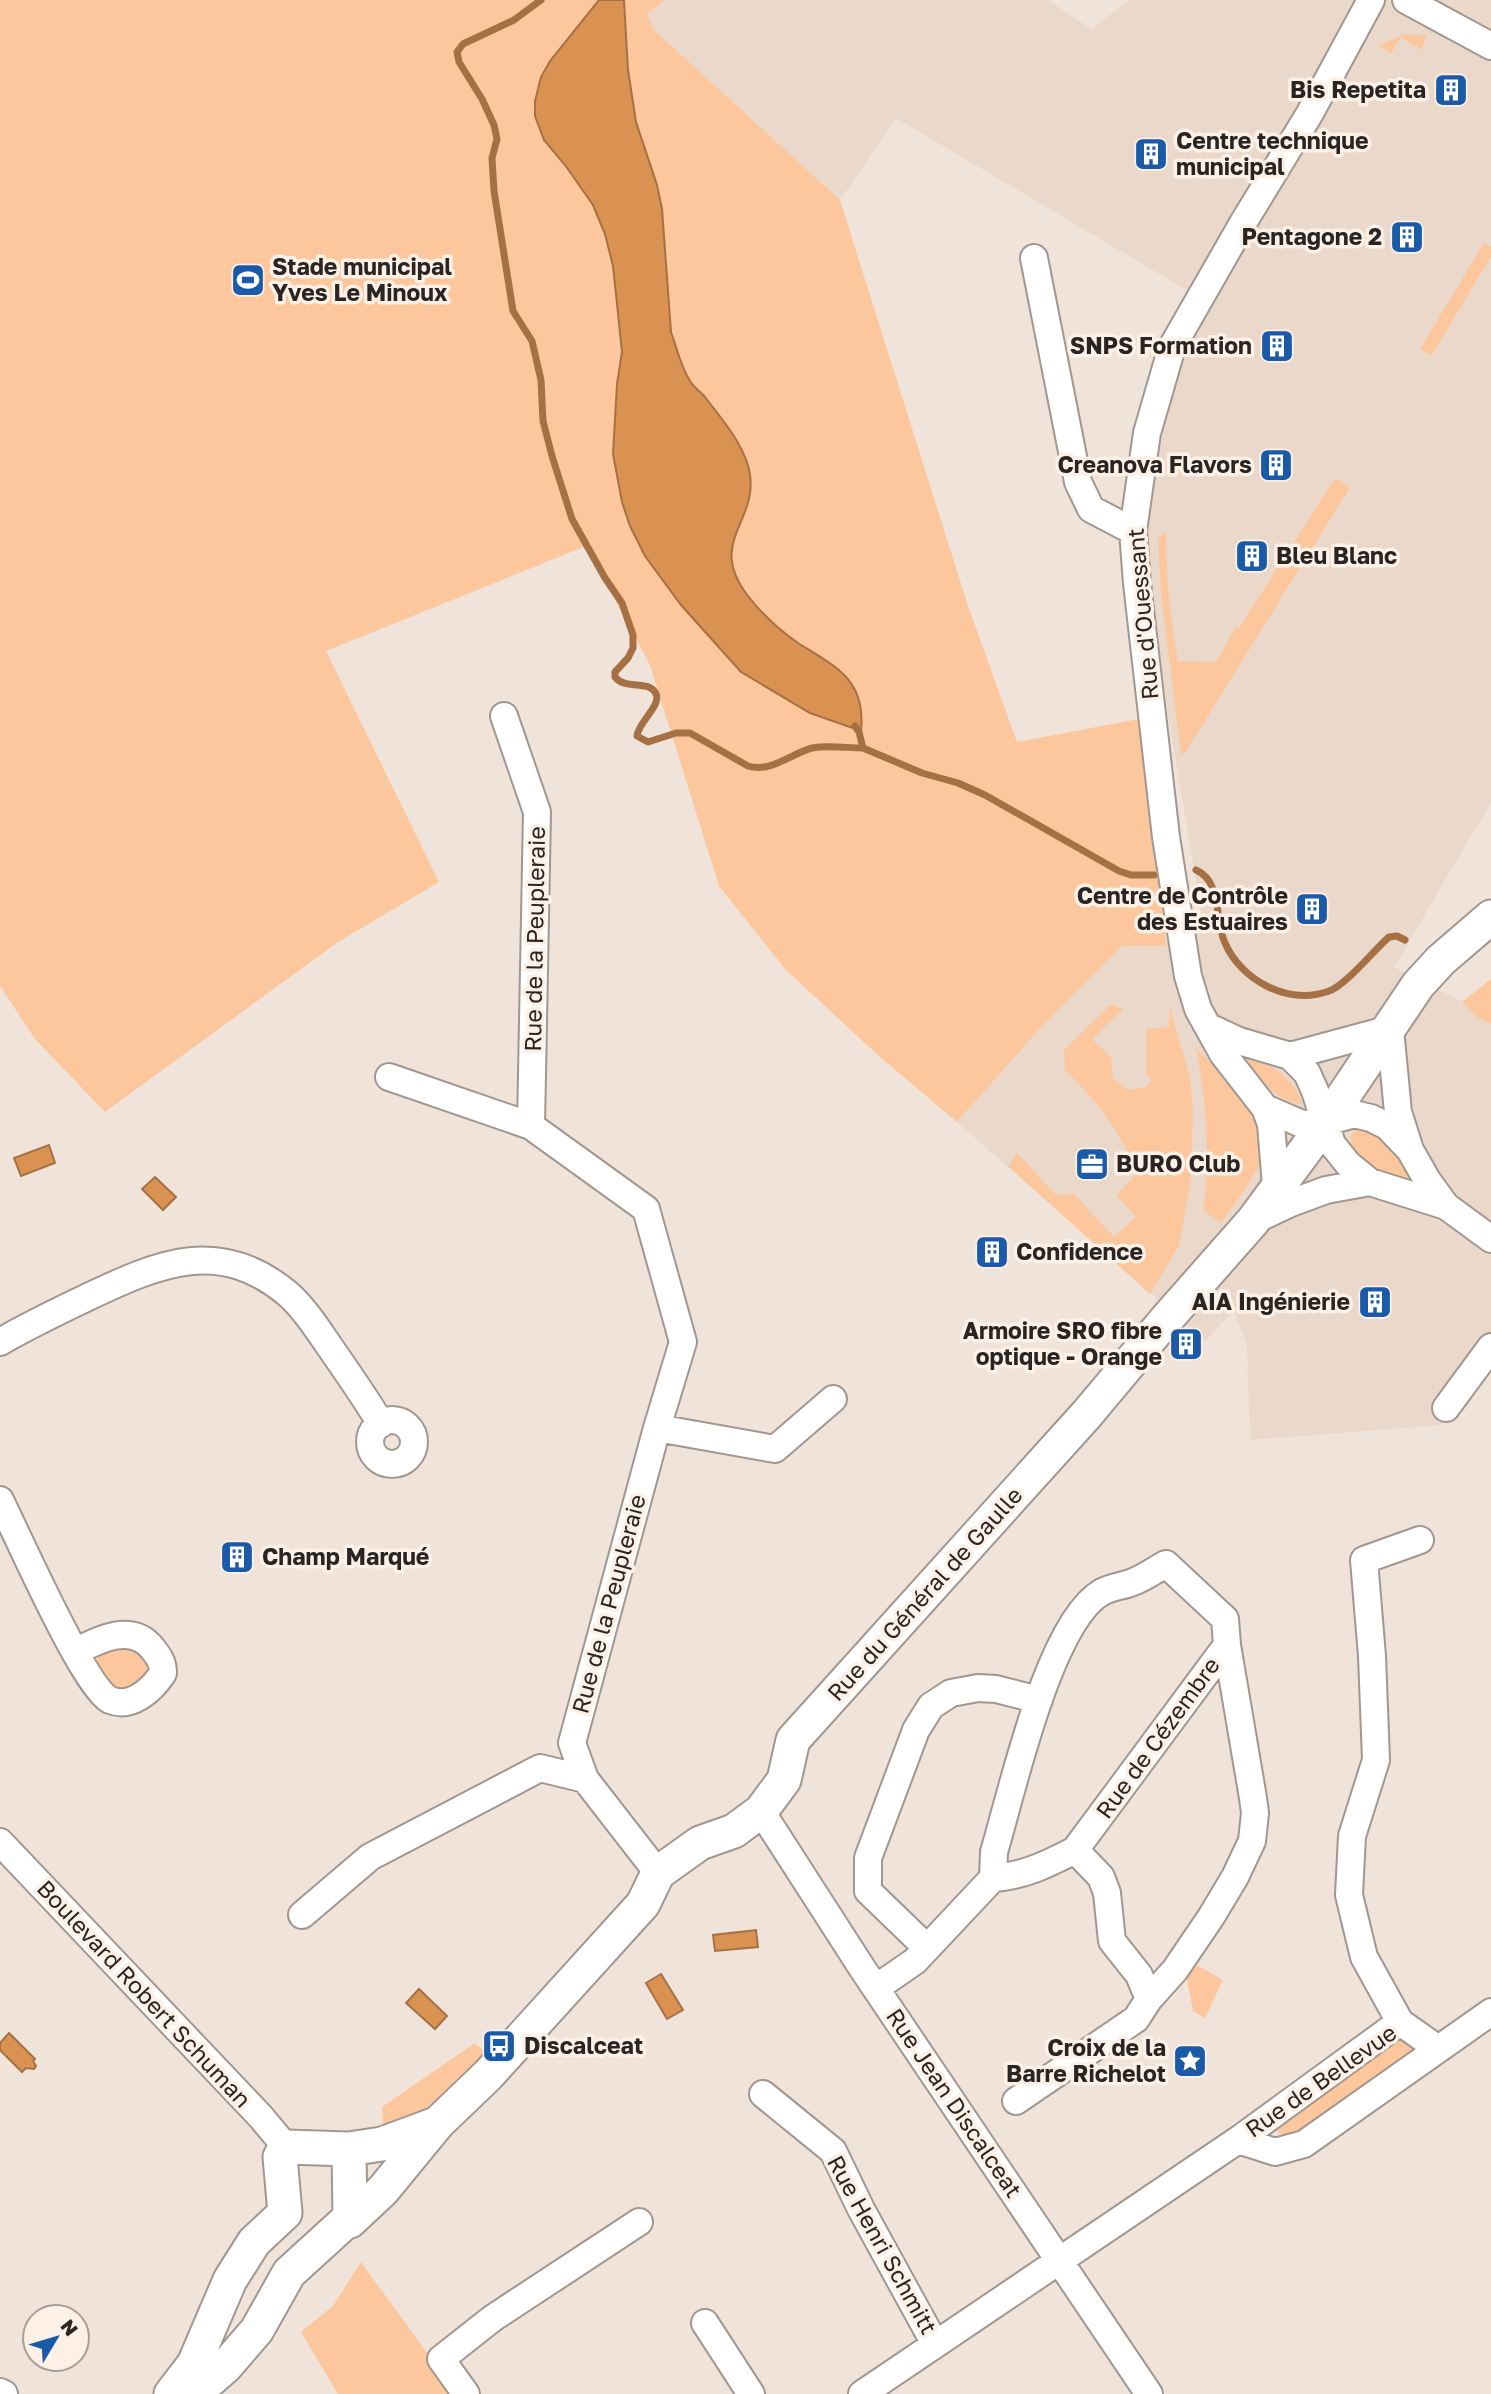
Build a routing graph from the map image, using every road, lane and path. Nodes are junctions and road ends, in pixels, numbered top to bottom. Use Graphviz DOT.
graph roads {
  1 [pos="1371,0"];
  2 [pos="1406,0"];
  3 [pos="1491,46"];
  4 [pos="1034,258"];
  5 [pos="1133,531"];
  6 [pos="503,716"];
  7 [pos="1491,917"];
  8 [pos="1491,945"];
  9 [pos="1209,1027"];
  10 [pos="1390,1029"];
  11 [pos="1290,1056"];
  12 [pos="389,1077"];
  13 [pos="1265,1108"];
  14 [pos="1325,1122"];
  15 [pos="531,1126"];
  16 [pos="1410,1150"];
  17 [pos="1370,1182"];
  18 [pos="1276,1186"];
  19 [pos="1446,1206"];
  20 [pos="1253,1221"];
  21 [pos="1491,1238"];
  22 [pos="0,1342"];
  23 [pos="1491,1347"];
  24 [pos="833,1399"];
  25 [pos="1446,1408"];
  26 [pos="381,1424"];
  27 [pos="657,1428"];
  28 [pos="0,1500"];
  29 [pos="1420,1540"];
  30 [pos="1227,1645"];
  31 [pos="75,1652"];
  32 [pos="1039,1700"];
  33 [pos="585,1779"];
  34 [pos="761,1811"];
  35 [pos="0,1842"];
  36 [pos="1075,1850"];
  37 [pos="659,1873"];
  38 [pos="993,1878"];
  39 [pos="302,1915"];
  40 [pos="927,1948"];
  41 [pos="876,1988"];
  42 [pos="1149,1999"];
  43 [pos="1491,2012"];
  44 [pos="1399,2022"];
  45 [pos="1438,2049"];
  46 [pos="763,2094"];
  47 [pos="1016,2101"];
  48 [pos="438,2123"];
  49 [pos="1238,2140"];
  50 [pos="286,2147"];
  51 [pos="349,2149"];
  52 [pos="285,2213"];
  53 [pos="348,2221"];
  54 [pos="639,2222"];
  55 [pos="1059,2260"];
  56 [pos="705,2323"];
  57 [pos="935,2344"];
  58 [pos="171,2394"];
  59 [pos="194,2394"];
  60 [pos="466,2394"];
  61 [pos="751,2394"];
  62 [pos="862,2394"];
  63 [pos="1149,2394"];
  1 -- 5 [label="street, Rue d'Ouessant"];
  2 -- 3 [label="street"];
  4 -- 5 [label="street"];
  5 -- 9 [label="street, Rue d'Ouessant"];
  6 -- 15 [label="street, Rue de la Peupleraie"];
  7 -- 10 [label="main road, Rue du Général de Gaulle"];
  8 -- 10 [label="main road, Rue du Général de Gaulle"];
  9 -- 11 [label="street"];
  9 -- 13 [label="street, Rue d'Ouessant"];
  10 -- 11 [label="street"];
  10 -- 14 [label="main road, Rue du Général de Gaulle"];
  10 -- 16 [label="street"];
  11 -- 14 [label="street"];
  12 -- 15 [label="street, Rue de la Peupleraie"];
  13 -- 14 [label="street, Rue d'Ouessant"];
  13 -- 18 [label="street, Rue d'Ouessant"];
  14 -- 16 [label="street"];
  14 -- 17 [label="street"];
  14 -- 18 [label="main road, Rue du Général de Gaulle"];
  15 -- 27 [label="street, Rue de la Peupleraie"];
  16 -- 19 [label="street"];
  17 -- 19 [label="street"];
  17 -- 20 [label="street"];
  18 -- 20 [label="main road, Rue du Général de Gaulle"];
  19 -- 21 [label="street"];
  20 -- 34 [label="main road, Rue du Général de Gaulle"];
  22 -- 26 [label="street"];
  23 -- 25 [label="street"];
  24 -- 27 [label="street"];
  27 -- 33 [label="street, Rue de la Peupleraie"];
  28 -- 31 [label="street"];
  29 -- 44 [label="street"];
  30 -- 32 [label="street, Rue de Cézembre"];
  30 -- 36 [label="street, Rue de Cézembre"];
  30 -- 42 [label="street"];
  32 -- 38 [label="street, Rue de Cézembre"];
  32 -- 40 [label="street"];
  33 -- 37 [label="street, Rue de la Peupleraie"];
  33 -- 39 [label="street"];
  34 -- 37 [label="main road, Rue du Général de Gaulle"];
  34 -- 41 [label="street, Rue Jean Discalceat"];
  35 -- 50 [label="street, Boulevard Robert Schuman"];
  36 -- 38 [label="street, Rue de Cézembre"];
  36 -- 42 [label="street"];
  37 -- 48 [label="main road, Rue du Général de Gaulle"];
  38 -- 40 [label="street"];
  40 -- 41 [label="street"];
  41 -- 55 [label="street, Rue Jean Discalceat"];
  42 -- 47 [label="street"];
  43 -- 45 [label="street, Rue de Bellevue"];
  44 -- 45 [label="street, Rue de Bellevue"];
  44 -- 49 [label="street, Rue de Bellevue"];
  45 -- 49 [label="street, Rue de Bellevue"];
  46 -- 57 [label="street, Rue Henri Schmitt"];
  48 -- 51 [label="main road, Rue du Général de Gaulle"];
  48 -- 53 [label="main road, Rue du Général de Gaulle"];
  49 -- 55 [label="street, Rue de Bellevue"];
  50 -- 51 [label="main road, Rue du Général de Gaulle"];
  50 -- 52 [label="main road"];
  51 -- 53 [label="main road"];
  52 -- 53 [label="main road"];
  52 -- 58 [label="main road"];
  53 -- 59 [label="main road, Rue du Général de Gaulle"];
  54 -- 60 [label="street"];
  55 -- 57 [label="street, Rue de Bellevue"];
  55 -- 63 [label="street, Rue Jean Discalceat"];
  56 -- 61 [label="street"];
  57 -- 62 [label="street, Rue de Bellevue"];
}
